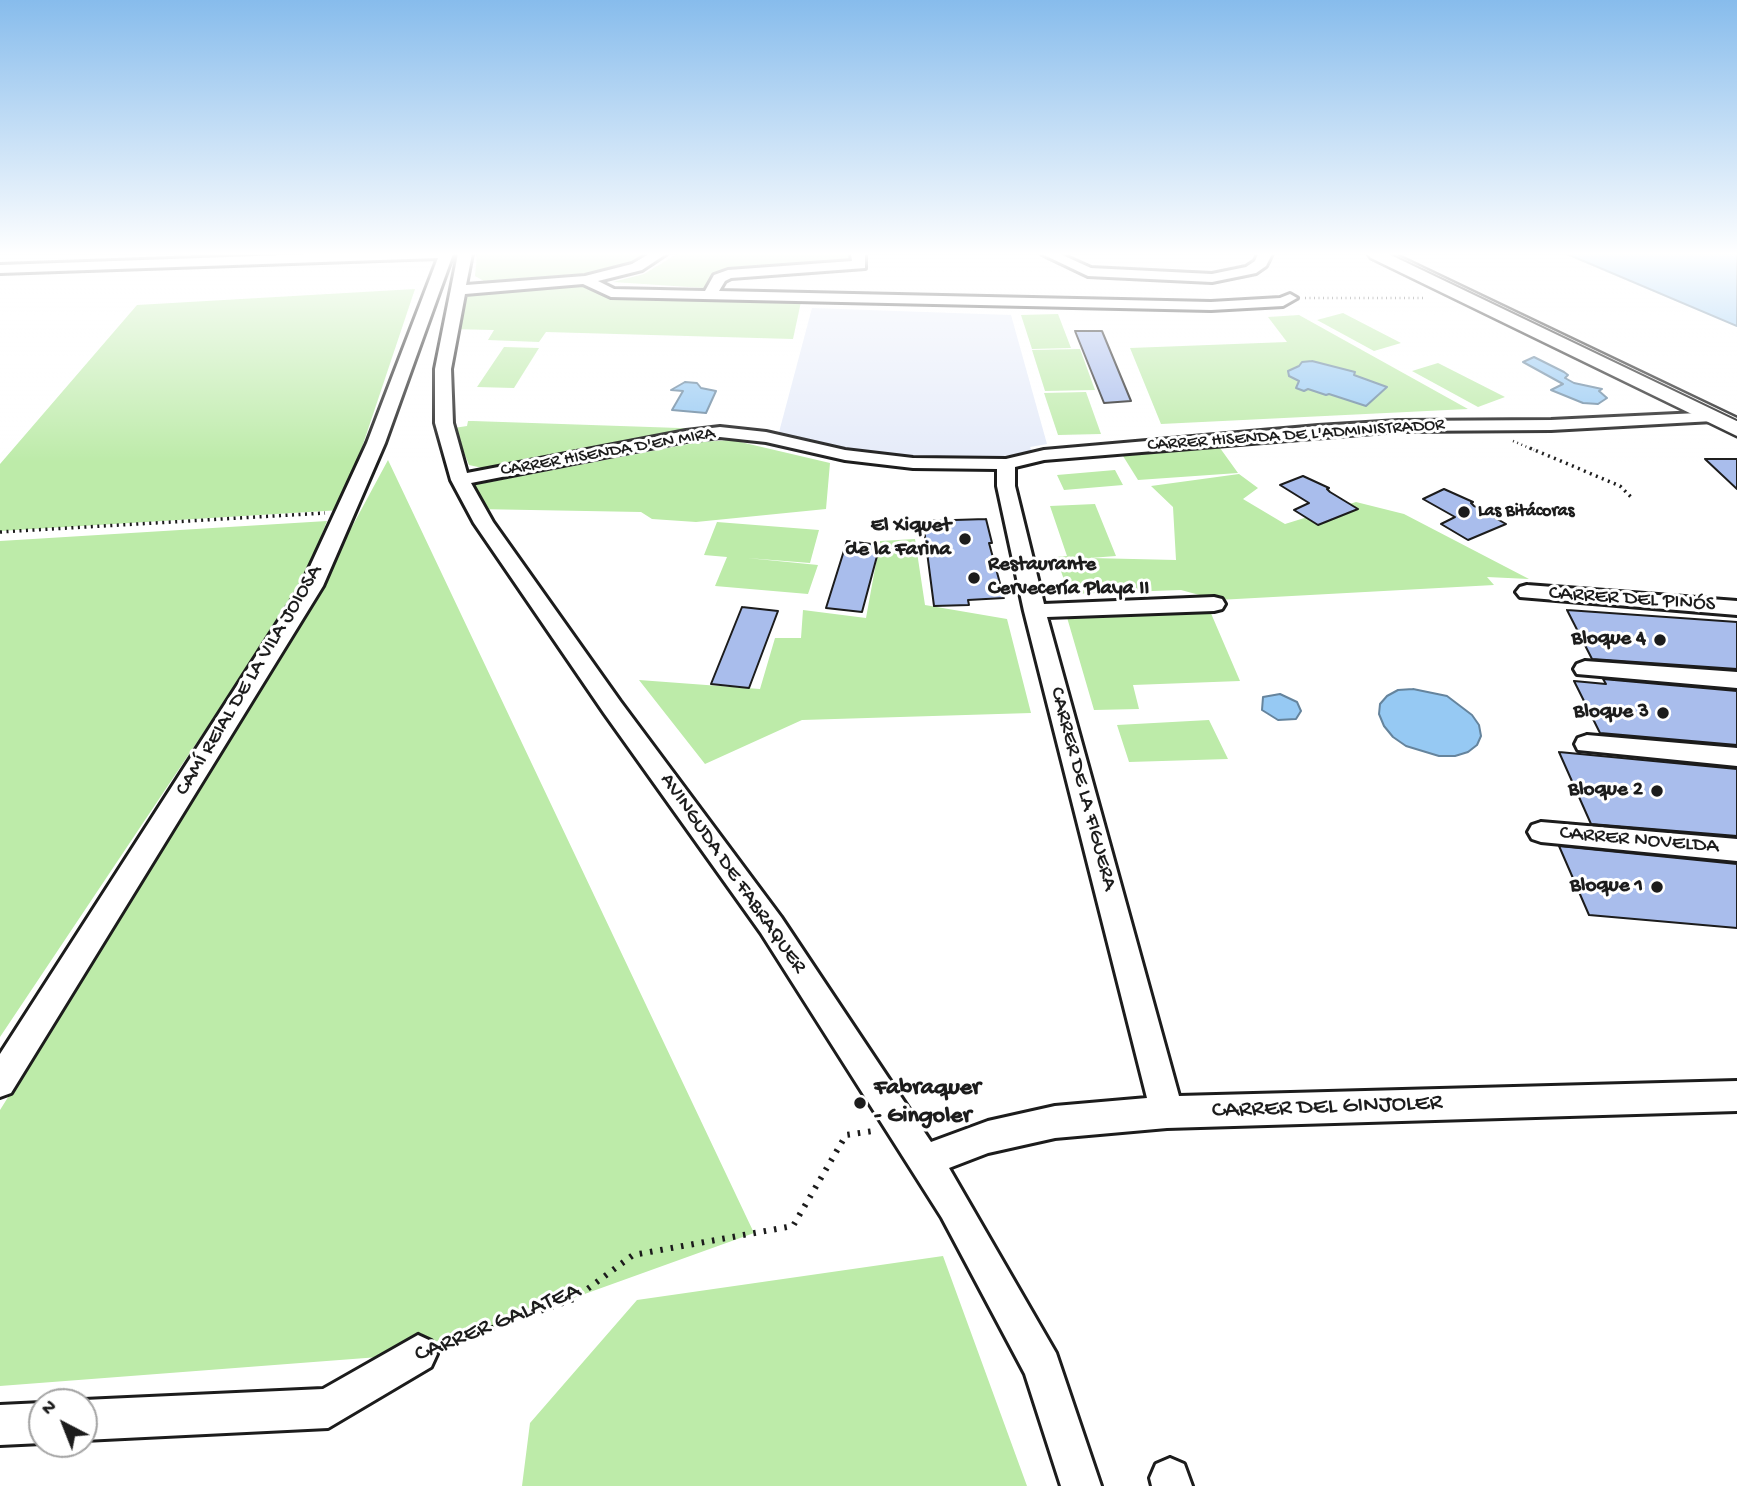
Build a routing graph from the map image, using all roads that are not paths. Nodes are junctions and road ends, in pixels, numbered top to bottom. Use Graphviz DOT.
graph roads {
  1 [pos="421,323"];
  2 [pos="452,323"];
  3 [pos="1520,323"];
  4 [pos="1713,416"];
  5 [pos="1737,428"];
  6 [pos="1006,464"];
  7 [pos="460,480"];
  8 [pos="1527,592"];
  9 [pos="1214,604"];
  10 [pos="1737,608"];
  11 [pos="1034,611"];
  12 [pos="1586,669"];
  13 [pos="1737,680"];
  14 [pos="1587,744"];
  15 [pos="1737,757"];
  16 [pos="1541,832"];
  17 [pos="1737,850"];
  18 [pos="0,1082"];
  19 [pos="1737,1096"];
  20 [pos="1167,1112"];
  21 [pos="924,1161"];
  22 [pos="418,1354"];
  23 [pos="98,1419"];
  24 [pos="28,1424"];
  25 [pos="0,1425"];
  26 [pos="1081,1486"];
  1 -- 18 [label="street, CAMÍ REIAL DE LA VILA JOIOSA"];
  2 -- 7 [label="street, AVINGUDA DE FABRAQUER"];
  3 -- 4 [label="street"];
  4 -- 5 [label="street"];
  4 -- 6 [label="street, CARRER HISENDA DE L'ADMINISTRADOR"];
  6 -- 7 [label="street, CARRER HISENDA D'EN MIRA"];
  6 -- 11 [label="street, CARRER DE LA FIGUERA"];
  7 -- 21 [label="street, AVINGUDA DE FABRAQUER"];
  8 -- 10 [label="street, CARRER DEL PINÓS"];
  9 -- 11 [label="street"];
  11 -- 20 [label="street, CARRER DE LA FIGUERA"];
  12 -- 13 [label="street"];
  14 -- 15 [label="street"];
  16 -- 17 [label="street, CARRER NOVELDA"];
  19 -- 20 [label="street, CARRER DEL GINJOLER"];
  20 -- 21 [label="street, CARRER DEL GINJOLER"];
  21 -- 26 [label="street, AVINGUDA DE FABRAQUER"];
  22 -- 23 [label="street, CARRER GALATEA"];
  24 -- 25 [label="street"];
}
